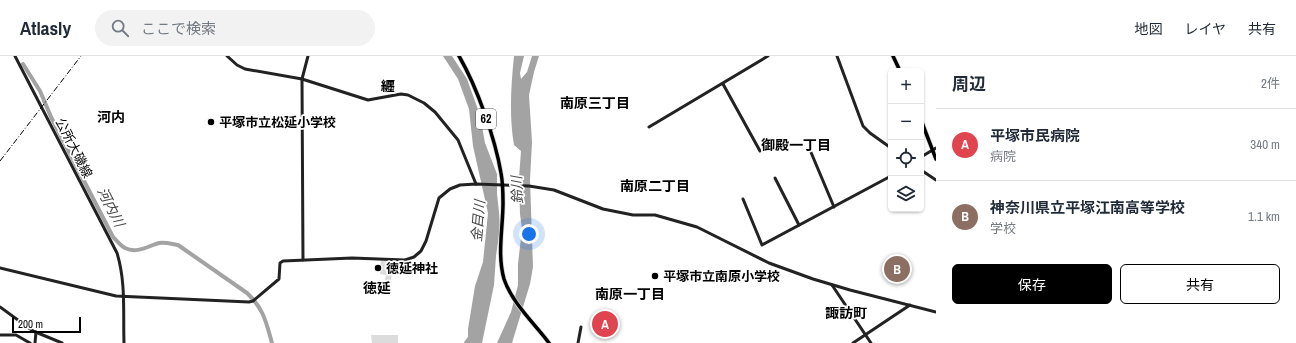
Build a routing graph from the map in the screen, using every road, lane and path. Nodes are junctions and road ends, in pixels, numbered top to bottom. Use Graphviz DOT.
graph roads {
  1 [pos="15,56"];
  2 [pos="227,56"];
  3 [pos="308,56"];
  4 [pos="459,56"];
  5 [pos="768,56"];
  6 [pos="837,56"];
  7 [pos="893,56"];
  8 [pos="899,68"];
  9 [pos="302,79"];
  10 [pos="723,84"];
  11 [pos="649,127"];
  12 [pos="924,127"];
  13 [pos="888,146"];
  14 [pos="934,149"];
  15 [pos="810,150"];
  16 [pos="760,151"];
  17 [pos="924,155"];
  18 [pos="936,159"];
  19 [pos="924,172"];
  20 [pos="775,178"];
  21 [pos="888,178"];
  22 [pos="936,180"];
  23 [pos="476,184"];
  24 [pos="502,185"];
  25 [pos="743,199"];
  26 [pos="834,207"];
  27 [pos="799,225"];
  28 [pos="303,260"];
  29 [pos="0,268"];
  30 [pos="832,285"];
  31 [pos="124,296"];
  32 [pos="910,305"];
  33 [pos="0,307"];
  34 [pos="936,312"];
  35 [pos="581,327"];
  36 [pos="36,332"];
  37 [pos="0,335"];
  38 [pos="865,335"];
  39 [pos="30,343"];
  40 [pos="35,343"];
  41 [pos="62,343"];
  42 [pos="124,343"];
  43 [pos="549,343"];
  44 [pos="578,343"];
  45 [pos="853,343"];
  46 [pos="871,343"];
  1 -- 31 [label="street, 公所大磯線"];
  2 -- 9 [label="street"];
  3 -- 9 [label="street"];
  4 -- 24 [label="main road, 62"];
  5 -- 10 [label="street"];
  6 -- 13 [label="street"];
  7 -- 8 [label="main road"];
  9 -- 23 [label="street"];
  9 -- 28 [label="street"];
  10 -- 11 [label="street"];
  10 -- 16 [label="street"];
  12 -- 14 [label="main road"];
  14 -- 17 [label="street"];
  14 -- 18 [label="main road"];
  15 -- 26 [label="street"];
  19 -- 22 [label="street"];
  20 -- 27 [label="street"];
  21 -- 26 [label="street"];
  23 -- 24 [label="street"];
  23 -- 28 [label="street"];
  24 -- 30 [label="street"];
  24 -- 43 [label="main road, 62"];
  25 -- 27 [label="street"];
  26 -- 27 [label="street"];
  28 -- 31 [label="street"];
  29 -- 31 [label="street"];
  30 -- 32 [label="street"];
  30 -- 38 [label="street"];
  31 -- 42 [label="street, 公所大磯線"];
  32 -- 34 [label="street"];
  32 -- 38 [label="street"];
  33 -- 36 [label="street"];
  35 -- 44 [label="street"];
  36 -- 40 [label="street"];
  36 -- 41 [label="street"];
  37 -- 39 [label="street"];
  38 -- 45 [label="street"];
  38 -- 46 [label="street"];
}
